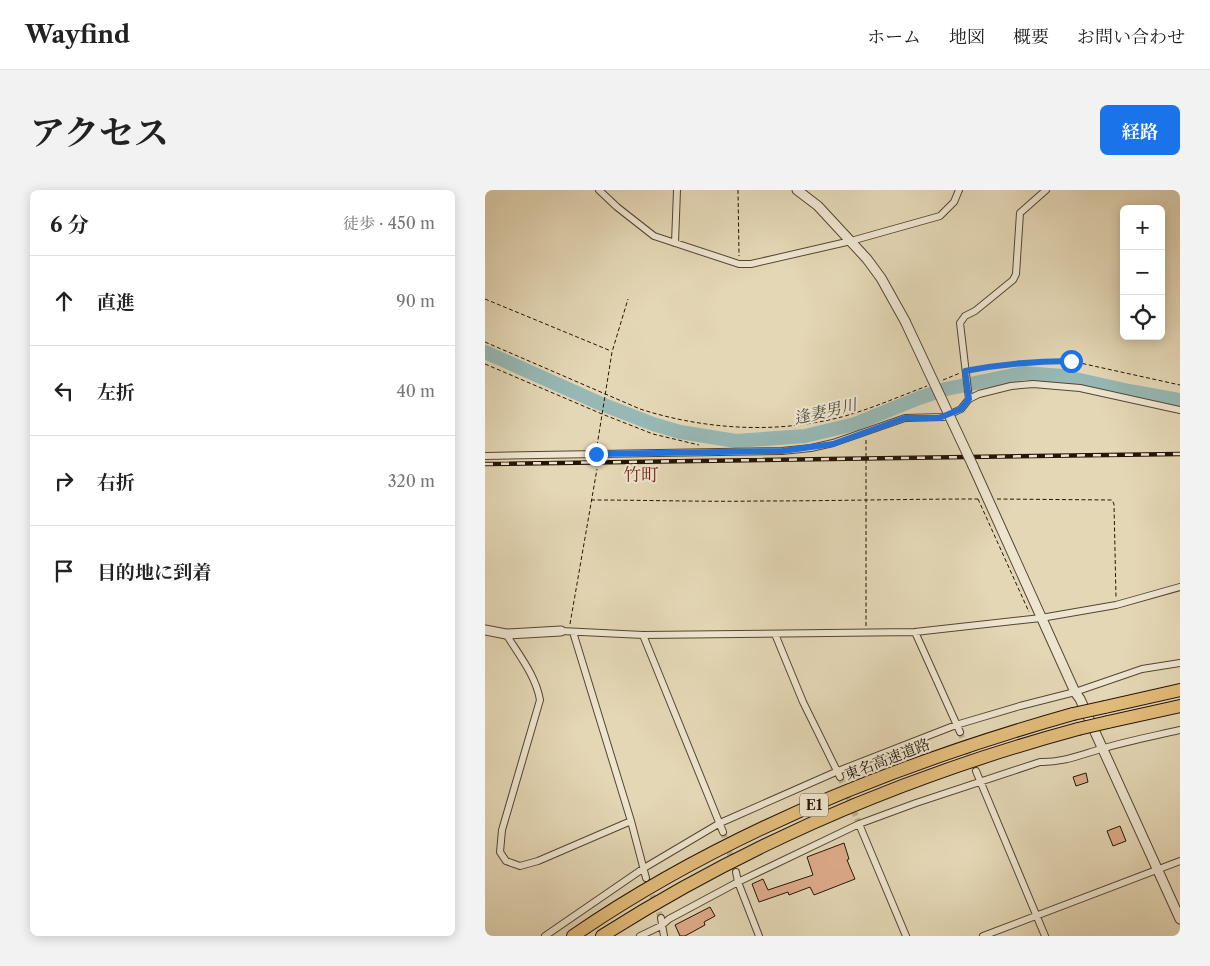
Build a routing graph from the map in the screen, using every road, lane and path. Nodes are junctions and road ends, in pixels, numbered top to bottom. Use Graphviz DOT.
graph roads {
  1 [pos="599,190"];
  2 [pos="677,190"];
  3 [pos="737,190"];
  4 [pos="797,190"];
  5 [pos="959,190"];
  6 [pos="1046,190"];
  7 [pos="807,193"];
  8 [pos="851,241"];
  9 [pos="675,243"];
  10 [pos="739,264"];
  11 [pos="485,299"];
  12 [pos="628,299"];
  13 [pos="485,342"];
  14 [pos="612,352"];
  15 [pos="485,364"];
  16 [pos="965,373"];
  17 [pos="939,381"];
  18 [pos="930,384"];
  19 [pos="1180,385"];
  20 [pos="605,396"];
  21 [pos="969,399"];
  22 [pos="1180,410"];
  23 [pos="602,414"];
  24 [pos="866,432"];
  25 [pos="701,446"];
  26 [pos="596,454"];
  27 [pos="485,456"];
  28 [pos="597,469"];
  29 [pos="867,499"];
  30 [pos="997,499"];
  31 [pos="591,500"];
  32 [pos="1180,586"];
  33 [pos="1116,605"];
  34 [pos="1036,619"];
  35 [pos="485,630"];
  36 [pos="568,632"];
  37 [pos="866,632"];
  38 [pos="915,632"];
  39 [pos="506,634"];
  40 [pos="643,634"];
  41 [pos="775,634"];
  42 [pos="1180,663"];
  43 [pos="1180,690"];
  44 [pos="1075,692"];
  45 [pos="1180,706"];
  46 [pos="956,725"];
  47 [pos="1180,730"];
  48 [pos="960,732"];
  49 [pos="1102,749"];
  50 [pos="976,771"];
  51 [pos="839,774"];
  52 [pos="980,782"];
  53 [pos="631,821"];
  54 [pos="720,823"];
  55 [pos="859,824"];
  56 [pos="723,832"];
  57 [pos="1180,861"];
  58 [pos="643,868"];
  59 [pos="1158,870"];
  60 [pos="736,872"];
  61 [pos="646,878"];
  62 [pos="738,882"];
  63 [pos="1036,915"];
  64 [pos="661,918"];
  65 [pos="1180,919"];
  66 [pos="661,926"];
  67 [pos="545,936"];
  68 [pos="573,936"];
  69 [pos="603,936"];
  70 [pos="640,936"];
  71 [pos="664,936"];
  72 [pos="759,936"];
  73 [pos="906,936"];
  74 [pos="983,936"];
  75 [pos="1045,936"];
  1 -- 9 [label="street"];
  2 -- 9 [label="street"];
  3 -- 10 [label="path"];
  4 -- 7 [label="street"];
  5 -- 8 [label="street"];
  6 -- 16 [label="street"];
  7 -- 8 [label="street"];
  8 -- 10 [label="street"];
  8 -- 34 [label="street, bridge"];
  9 -- 10 [label="street"];
  11 -- 14 [label="path"];
  12 -- 14 [label="path"];
  13 -- 20 [label="path"];
  14 -- 20 [label="path"];
  15 -- 23 [label="path"];
  16 -- 17 [label="path"];
  16 -- 19 [label="path"];
  16 -- 21 [label="street"];
  18 -- 20 [label="path"];
  20 -- 23 [label="path"];
  21 -- 22 [label="street"];
  21 -- 24 [label="street"];
  23 -- 25 [label="path"];
  23 -- 26 [label="path"];
  24 -- 26 [label="street"];
  24 -- 29 [label="path"];
  26 -- 27 [label="street"];
  28 -- 31 [label="path"];
  29 -- 31 [label="path"];
  29 -- 34 [label="path"];
  29 -- 37 [label="path"];
  30 -- 33 [label="path"];
  31 -- 36 [label="path"];
  32 -- 33 [label="street"];
  33 -- 34 [label="street"];
  34 -- 38 [label="street"];
  34 -- 44 [label="street"];
  35 -- 39 [label="street"];
  36 -- 39 [label="street"];
  36 -- 40 [label="street"];
  36 -- 53 [label="street"];
  37 -- 38 [label="street"];
  37 -- 41 [label="street"];
  38 -- 46 [label="street"];
  39 -- 53 [label="street"];
  40 -- 41 [label="street"];
  40 -- 54 [label="street"];
  41 -- 51 [label="street"];
  42 -- 44 [label="street"];
  43 -- 68 [label="highway, 東名高速道路 / E1, bridge"];
  44 -- 46 [label="street"];
  44 -- 49 [label="street"];
  45 -- 69 [label="highway, E1, bridge"];
  46 -- 48 [label="street"];
  46 -- 51 [label="street"];
  47 -- 49 [label="street"];
  49 -- 52 [label="street"];
  49 -- 59 [label="street"];
  50 -- 52 [label="street"];
  51 -- 54 [label="street"];
  52 -- 55 [label="street"];
  52 -- 63 [label="street"];
  53 -- 58 [label="street"];
  54 -- 56 [label="street"];
  54 -- 58 [label="street"];
  55 -- 62 [label="street"];
  55 -- 73 [label="street"];
  57 -- 59 [label="street"];
  58 -- 61 [label="street"];
  58 -- 67 [label="street"];
  59 -- 63 [label="street"];
  59 -- 65 [label="street"];
  60 -- 62 [label="street"];
  62 -- 66 [label="street"];
  62 -- 72 [label="street"];
  63 -- 74 [label="street"];
  63 -- 75 [label="street"];
  64 -- 66 [label="street"];
  66 -- 70 [label="street"];
  66 -- 71 [label="street"];
}
